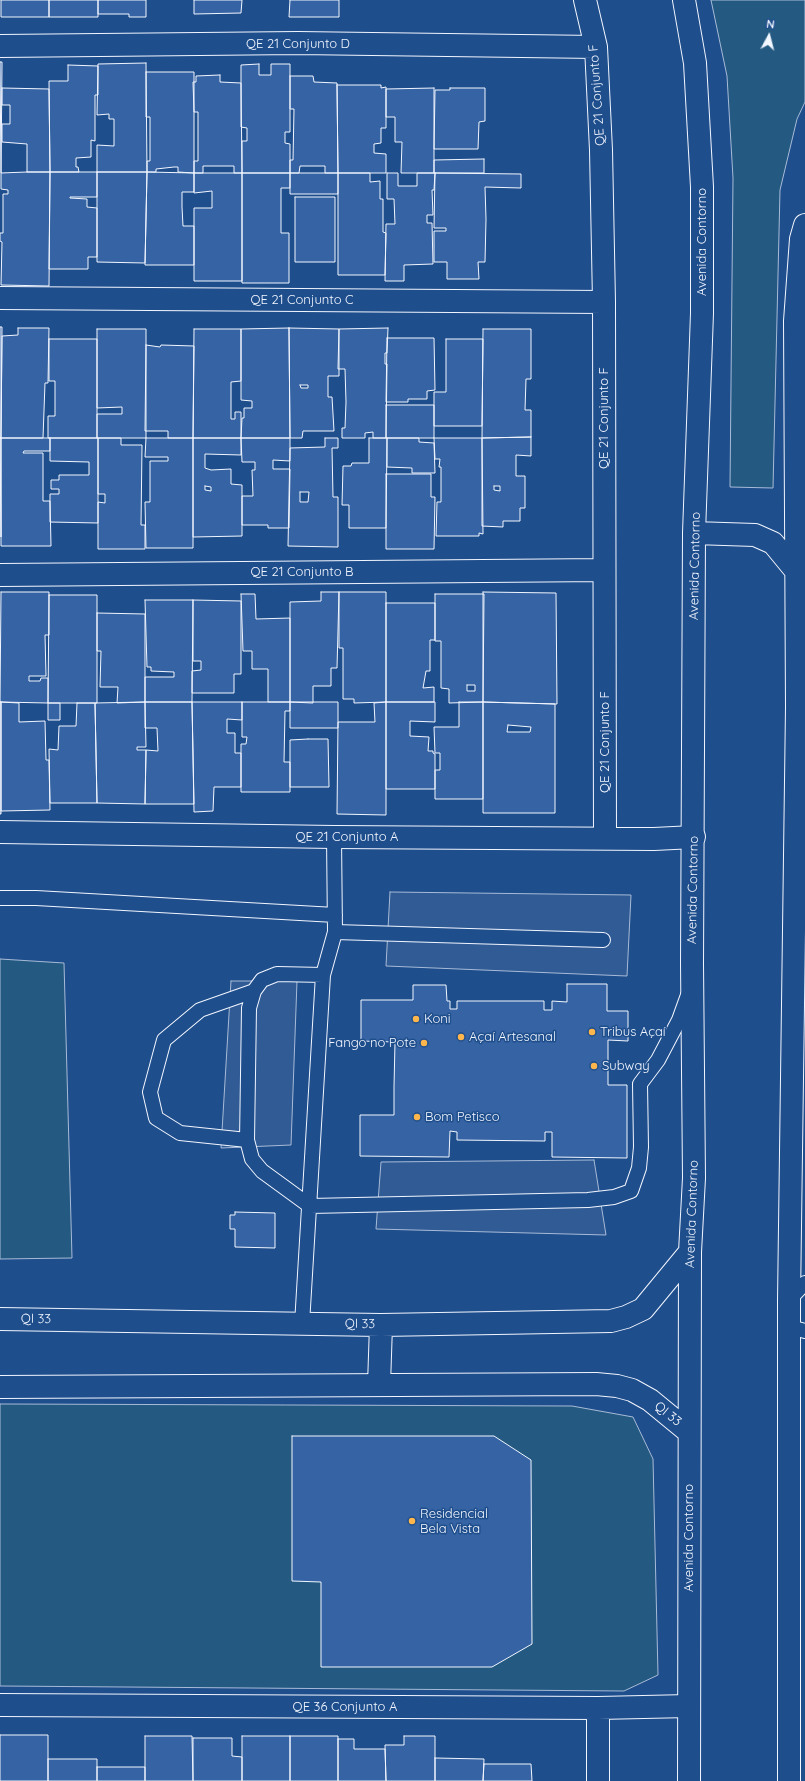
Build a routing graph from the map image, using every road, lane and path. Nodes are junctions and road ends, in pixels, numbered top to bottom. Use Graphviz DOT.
graph roads {
  1 [pos="585,0"];
  2 [pos="684,0"];
  3 [pos="0,46"];
  4 [pos="596,47"];
  5 [pos="805,226"];
  6 [pos="0,298"];
  7 [pos="604,302"];
  8 [pos="805,398"];
  9 [pos="795,426"];
  10 [pos="694,533"];
  11 [pos="604,570"];
  12 [pos="796,572"];
  13 [pos="0,575"];
  14 [pos="801,713"];
  15 [pos="0,832"];
  16 [pos="334,837"];
  17 [pos="694,837"];
  18 [pos="605,838"];
  19 [pos="0,898"];
  20 [pos="335,914"];
  21 [pos="335,932"];
  22 [pos="603,940"];
  23 [pos="692,963"];
  24 [pos="323,975"];
  25 [pos="254,990"];
  26 [pos="247,1140"];
  27 [pos="310,1206"];
  28 [pos="690,1252"];
  29 [pos="805,1283"];
  30 [pos="789,1300"];
  31 [pos="0,1319"];
  32 [pos="302,1324"];
  33 [pos="381,1324"];
  34 [pos="798,1329"];
  35 [pos="379,1385"];
  36 [pos="0,1387"];
  37 [pos="689,1432"];
  38 [pos="0,1705"];
  39 [pos="689,1706"];
  40 [pos="598,1708"];
  41 [pos="598,1781"];
  42 [pos="689,1781"];
  43 [pos="789,1781"];
  1 -- 4 [label="street, QE 21 Conjunto F"];
  2 -- 10 [label="street, Avenida Contorno"];
  3 -- 4 [label="street, QE 21 Conjunto D"];
  4 -- 7 [label="street, QE 21 Conjunto F"];
  5 -- 9 [label="street"];
  6 -- 7 [label="street, QE 21 Conjunto C"];
  7 -- 11 [label="street, QE 21 Conjunto F"];
  8 -- 9 [label="street"];
  9 -- 12 [label="street"];
  10 -- 12 [label="street"];
  10 -- 17 [label="street, Avenida Contorno"];
  11 -- 13 [label="street, QE 21 Conjunto B"];
  11 -- 18 [label="street, QE 21 Conjunto F"];
  12 -- 14 [label="street"];
  14 -- 30 [label="street"];
  15 -- 16 [label="street, QE 21 Conjunto A"];
  16 -- 18 [label="street, QE 21 Conjunto A"];
  16 -- 20 [label="lane"];
  17 -- 18 [label="street, QE 21 Conjunto A"];
  17 -- 23 [label="street, Avenida Contorno"];
  19 -- 20 [label="lane"];
  20 -- 21 [label="lane"];
  21 -- 22 [label="lane"];
  21 -- 24 [label="lane"];
  23 -- 27 [label="lane"];
  23 -- 28 [label="street, Avenida Contorno"];
  24 -- 25 [label="lane"];
  24 -- 27 [label="lane"];
  25 -- 26 [label="lane"];
  25 -- 26 [label="lane"];
  26 -- 27 [label="lane"];
  27 -- 32 [label="lane"];
  28 -- 33 [label="street, QI 33"];
  28 -- 37 [label="street, Avenida Contorno"];
  29 -- 30 [label="lane"];
  30 -- 34 [label="street"];
  31 -- 32 [label="street, QI 33"];
  32 -- 33 [label="street, QI 33"];
  33 -- 35 [label="street"];
  34 -- 43 [label="street"];
  35 -- 36 [label="street, QI 33"];
  35 -- 37 [label="street, QI 33"];
  37 -- 39 [label="street, Avenida Contorno"];
  38 -- 40 [label="street, QE 36 Conjunto A"];
  39 -- 40 [label="street, QE 36 Conjunto A"];
  39 -- 42 [label="street, Avenida Contorno"];
  40 -- 41 [label="street"];
}
